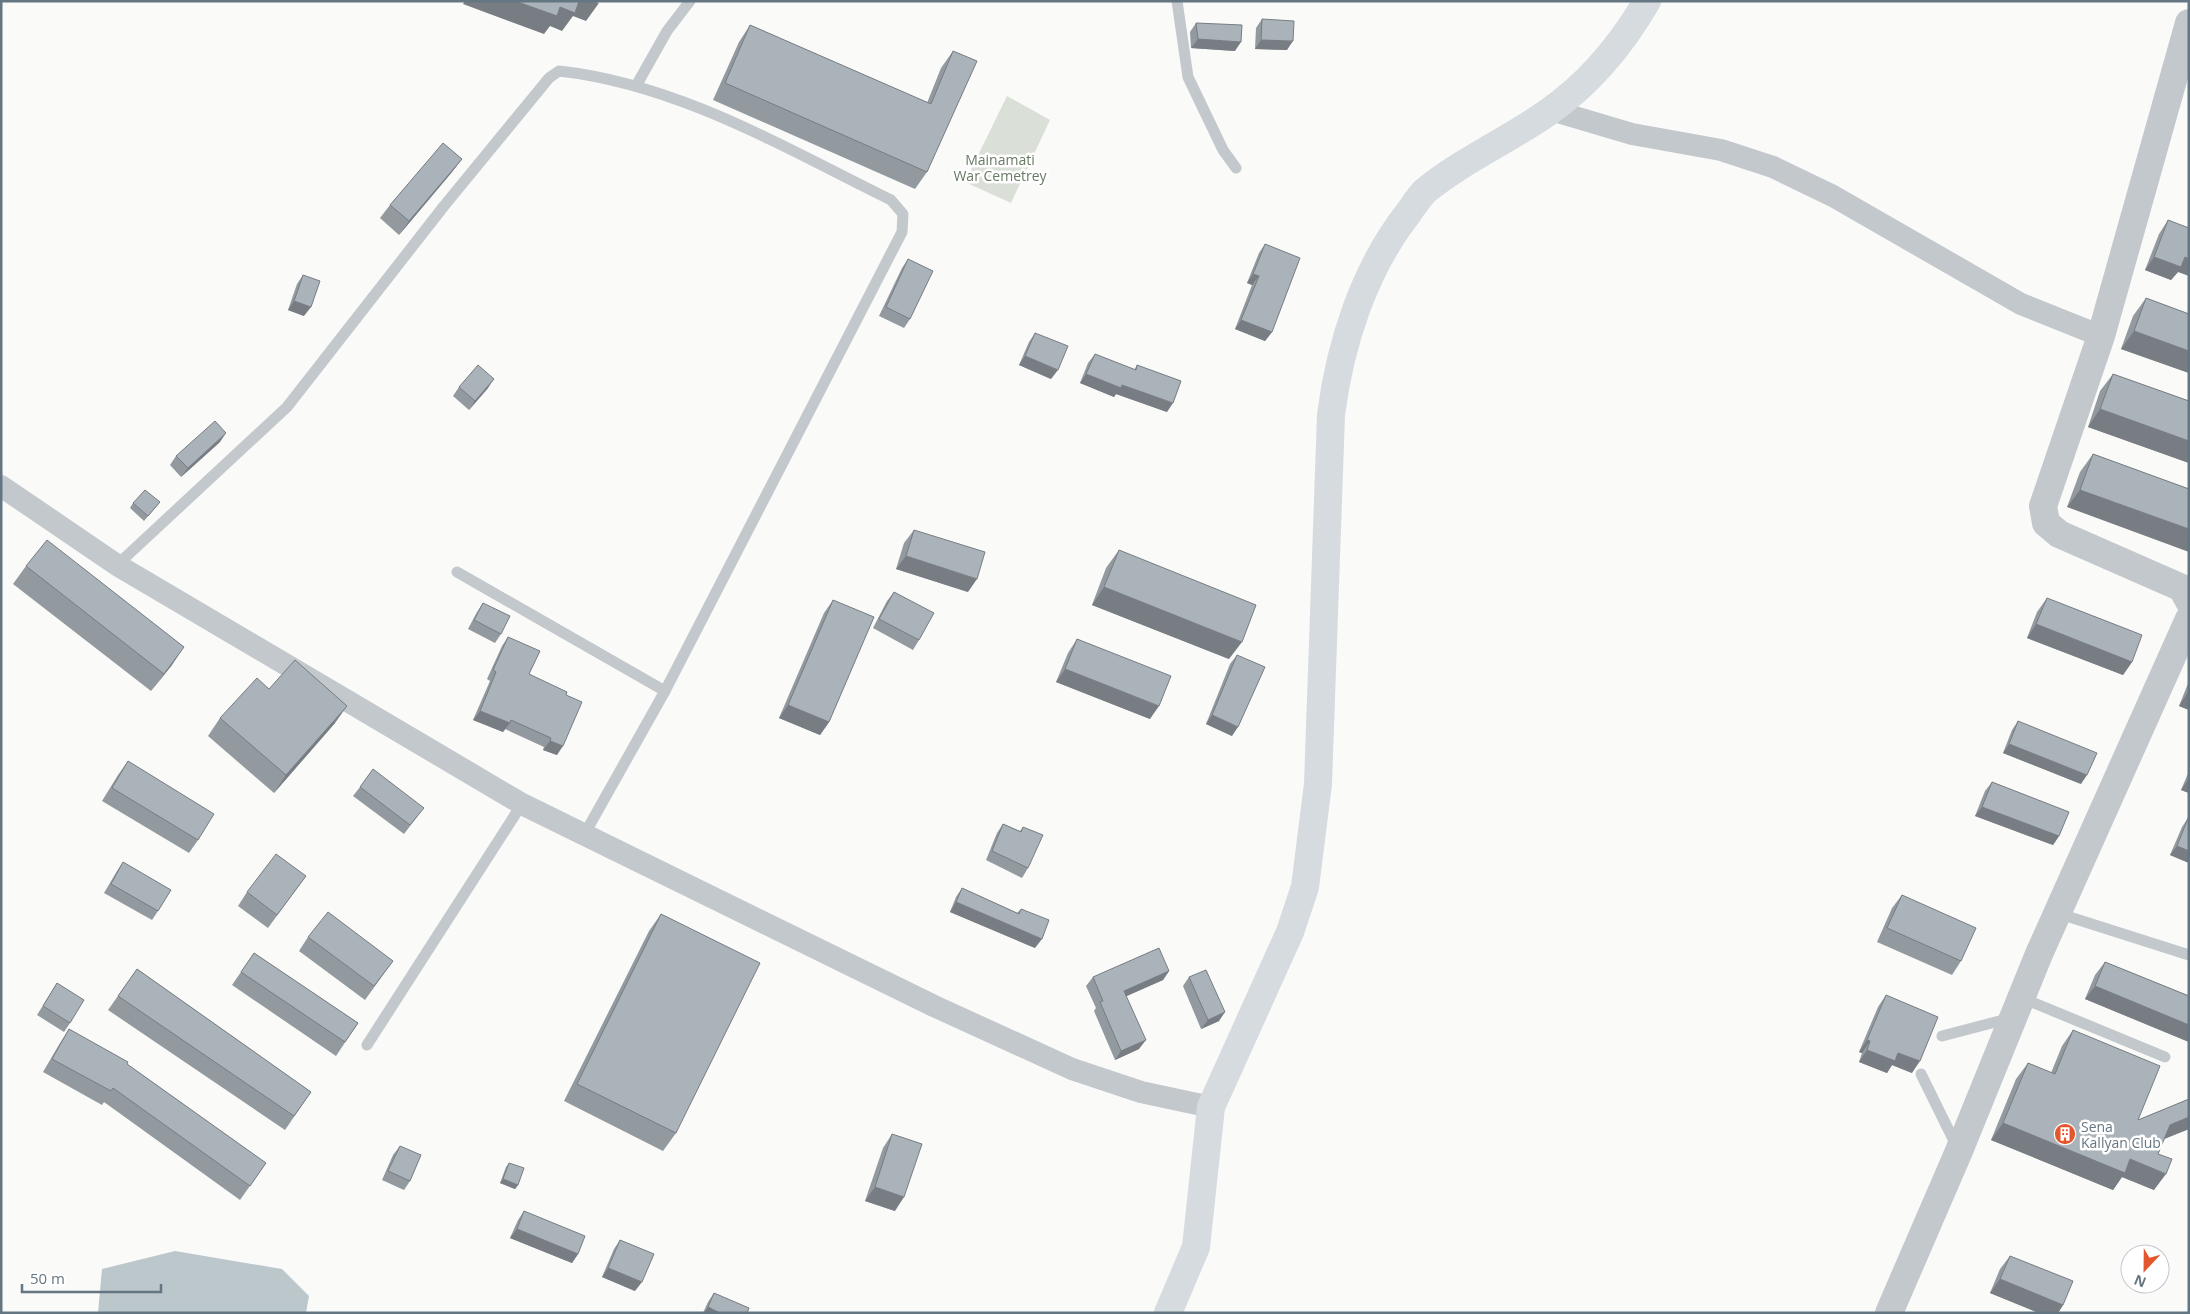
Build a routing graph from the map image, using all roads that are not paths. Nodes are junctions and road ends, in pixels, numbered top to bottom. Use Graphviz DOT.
graph roads {
  1 [pos="690,1"];
  2 [pos="1177,1"];
  3 [pos="1647,1"];
  4 [pos="2189,23"];
  5 [pos="636,86"];
  6 [pos="1551,110"];
  7 [pos="1236,168"];
  8 [pos="2101,336"];
  9 [pos="1,486"];
  10 [pos="117,565"];
  11 [pos="457,572"];
  12 [pos="2189,601"];
  13 [pos="2189,620"];
  14 [pos="665,691"];
  15 [pos="522,804"];
  16 [pos="584,835"];
  17 [pos="2057,913"];
  18 [pos="2189,955"];
  19 [pos="2017,1007"];
  20 [pos="1942,1036"];
  21 [pos="367,1045"];
  22 [pos="2164,1057"];
  23 [pos="1921,1074"];
  24 [pos="1211,1107"];
  25 [pos="1959,1151"];
  26 [pos="1168,1313"];
  27 [pos="1889,1313"];
  1 -- 5 [label="lane"];
  2 -- 7 [label="lane"];
  3 -- 6 [label="main road"];
  4 -- 8 [label="street"];
  5 -- 10 [label="lane"];
  5 -- 14 [label="lane"];
  6 -- 8 [label="street"];
  6 -- 24 [label="main road"];
  8 -- 12 [label="street"];
  9 -- 10 [label="street"];
  10 -- 15 [label="street"];
  11 -- 14 [label="lane"];
  13 -- 17 [label="street"];
  14 -- 16 [label="lane"];
  15 -- 16 [label="street"];
  15 -- 21 [label="lane"];
  16 -- 24 [label="street"];
  17 -- 18 [label="lane"];
  17 -- 19 [label="street"];
  19 -- 20 [label="lane"];
  19 -- 22 [label="lane"];
  19 -- 25 [label="street"];
  23 -- 25 [label="lane"];
  24 -- 26 [label="main road"];
  25 -- 27 [label="street"];
}
